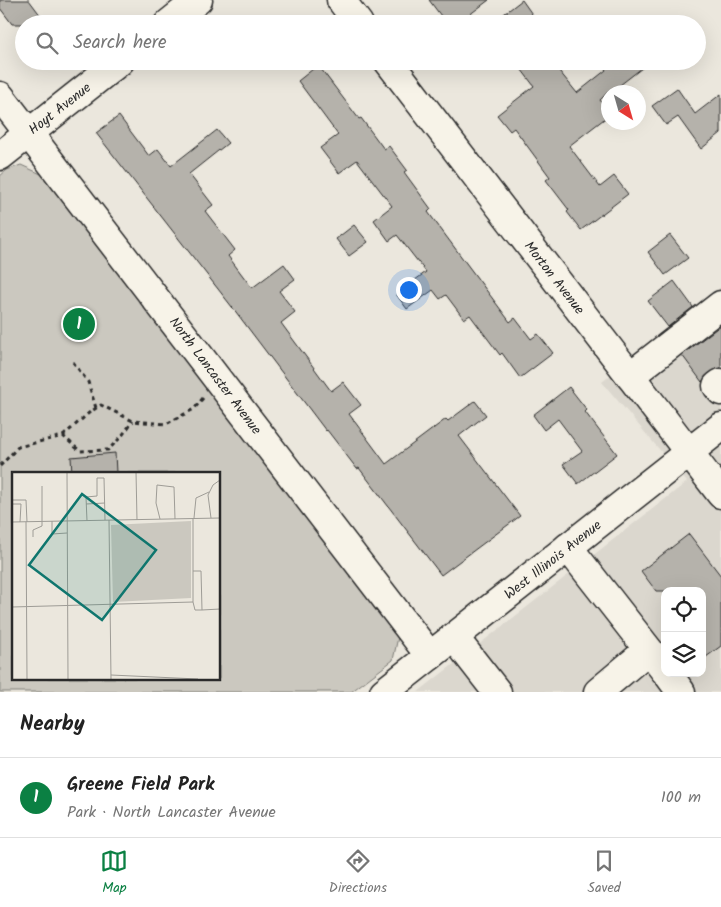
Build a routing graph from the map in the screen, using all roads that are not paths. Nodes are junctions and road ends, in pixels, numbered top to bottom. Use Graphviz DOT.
graph roads {
  1 [pos="198,0"];
  2 [pos="341,0"];
  3 [pos="179,15"];
  4 [pos="352,15"];
  5 [pos="109,70"];
  6 [pos="395,70"];
  7 [pos="0,96"];
  8 [pos="29,133"];
  9 [pos="0,156"];
  10 [pos="721,304"];
  11 [pos="630,376"];
  12 [pos="721,383"];
  13 [pos="721,391"];
  14 [pos="721,427"];
  15 [pos="689,452"];
  16 [pos="721,494"];
  17 [pos="568,547"];
  18 [pos="454,638"];
  19 [pos="648,650"];
  20 [pos="430,656"];
  21 [pos="661,666"];
  22 [pos="670,677"];
  23 [pos="384,692"];
  24 [pos="497,692"];
  25 [pos="598,692"];
  26 [pos="681,692"];
  1 -- 3 [label="street"];
  2 -- 4 [label="street"];
  5 -- 8 [label="street, Hoyt Avenue"];
  6 -- 11 [label="street, Morton Avenue"];
  7 -- 8 [label="street, North Lancaster Avenue"];
  8 -- 9 [label="street, Hoyt Avenue"];
  8 -- 20 [label="street, North Lancaster Avenue"];
  10 -- 11 [label="street"];
  11 -- 15 [label="street, Morton Avenue"];
  12 -- 13 [label="street"];
  14 -- 15 [label="street, West Illinois Avenue"];
  15 -- 16 [label="street, Morton Avenue"];
  15 -- 17 [label="street, West Illinois Avenue"];
  17 -- 18 [label="street, West Illinois Avenue"];
  17 -- 19 [label="street"];
  18 -- 20 [label="street, West Illinois Avenue"];
  18 -- 24 [label="street"];
  19 -- 21 [label="street"];
  19 -- 25 [label="street"];
  20 -- 23 [label="street, West Illinois Avenue"];
  22 -- 26 [label="street"];
}
